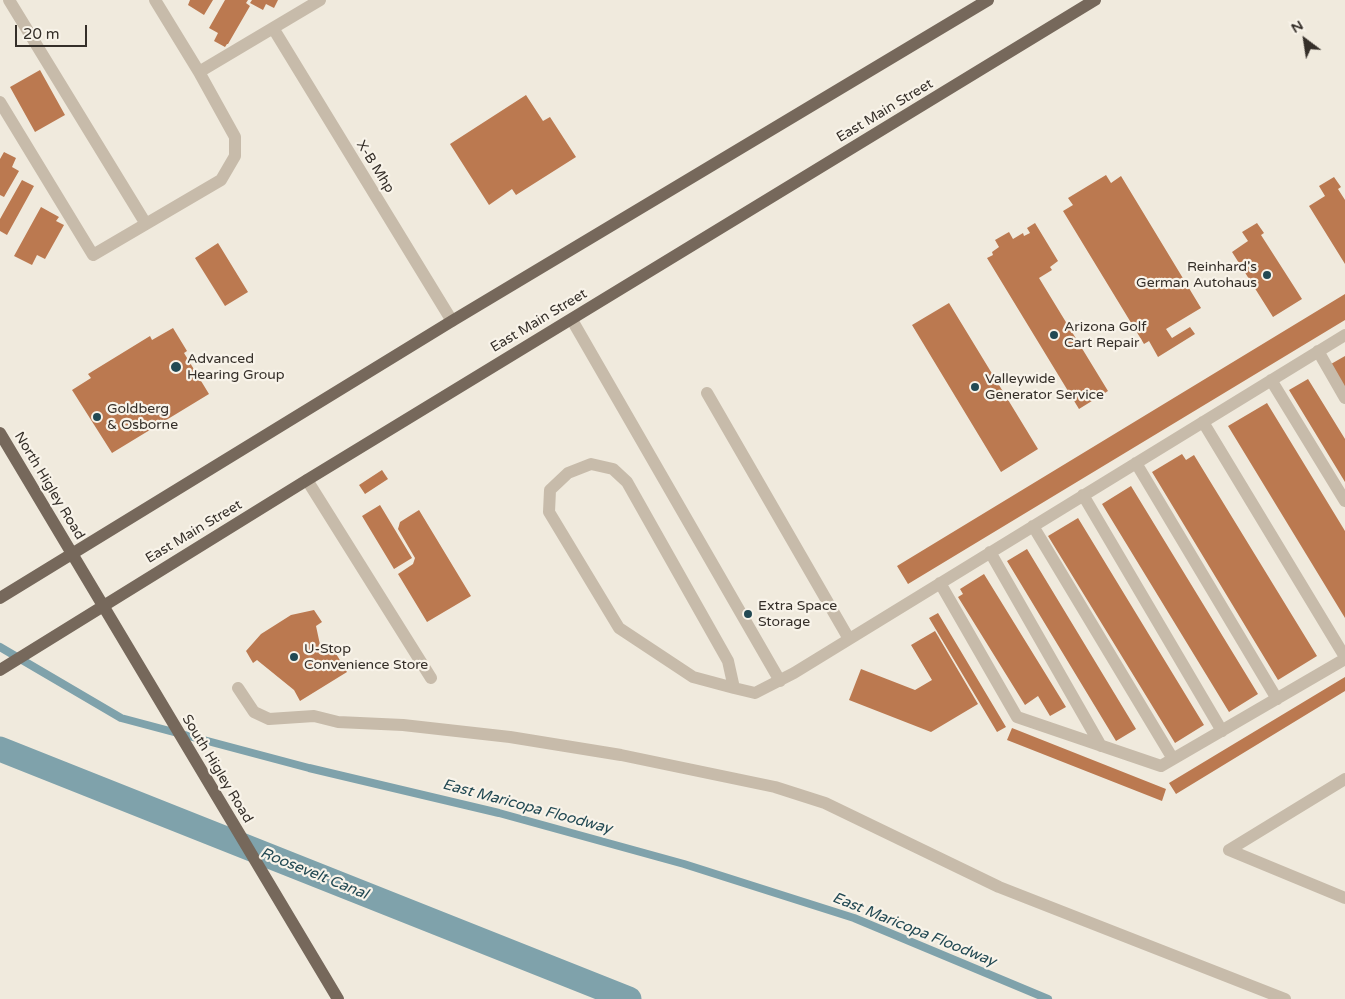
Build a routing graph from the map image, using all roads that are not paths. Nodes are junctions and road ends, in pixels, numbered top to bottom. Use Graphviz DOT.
graph roads {
  1 [pos="9,0"];
  2 [pos="155,0"];
  3 [pos="320,0"];
  4 [pos="988,0"];
  5 [pos="1095,0"];
  6 [pos="273,28"];
  7 [pos="199,72"];
  8 [pos="0,102"];
  9 [pos="146,224"];
  10 [pos="572,320"];
  11 [pos="452,321"];
  12 [pos="1345,335"];
  13 [pos="1318,351"];
  14 [pos="1271,380"];
  15 [pos="708,393"];
  16 [pos="1345,398"];
  17 [pos="1203,422"];
  18 [pos="0,433"];
  19 [pos="1136,463"];
  20 [pos="307,480"];
  21 [pos="1084,495"];
  22 [pos="1345,501"];
  23 [pos="1033,526"];
  24 [pos="990,552"];
  25 [pos="72,554"];
  26 [pos="940,583"];
  27 [pos="0,598"];
  28 [pos="103,606"];
  29 [pos="849,639"];
  30 [pos="1345,658"];
  31 [pos="0,670"];
  32 [pos="431,678"];
  33 [pos="780,681"];
  34 [pos="238,688"];
  35 [pos="734,688"];
  36 [pos="1277,699"];
  37 [pos="1222,731"];
  38 [pos="1102,746"];
  39 [pos="1173,759"];
  40 [pos="1345,779"];
  41 [pos="1345,898"];
  42 [pos="338,999"];
  43 [pos="1285,999"];
  1 -- 9 [label="lane"];
  2 -- 7 [label="lane"];
  3 -- 6 [label="lane"];
  4 -- 11 [label="main road"];
  5 -- 10 [label="main road, East Main Street"];
  6 -- 7 [label="lane"];
  6 -- 11 [label="lane, X-B Mhp"];
  7 -- 9 [label="lane"];
  8 -- 9 [label="lane"];
  10 -- 20 [label="main road, East Main Street"];
  10 -- 33 [label="lane"];
  11 -- 25 [label="main road"];
  12 -- 13 [label="lane"];
  13 -- 14 [label="lane"];
  13 -- 16 [label="lane"];
  14 -- 17 [label="lane"];
  14 -- 22 [label="lane"];
  15 -- 29 [label="lane"];
  17 -- 19 [label="lane"];
  17 -- 30 [label="lane"];
  18 -- 25 [label="main road, North Higley Road"];
  19 -- 21 [label="lane"];
  19 -- 36 [label="lane"];
  20 -- 28 [label="main road, East Main Street"];
  20 -- 32 [label="lane"];
  21 -- 23 [label="lane"];
  21 -- 37 [label="lane"];
  23 -- 24 [label="lane"];
  23 -- 39 [label="lane"];
  24 -- 26 [label="lane"];
  24 -- 38 [label="lane"];
  25 -- 27 [label="main road"];
  25 -- 28 [label="main road, South Higley Road"];
  26 -- 29 [label="lane"];
  26 -- 38 [label="lane"];
  28 -- 31 [label="main road, East Main Street"];
  28 -- 42 [label="main road, South Higley Road"];
  29 -- 33 [label="lane"];
  30 -- 36 [label="lane"];
  33 -- 35 [label="lane"];
  34 -- 43 [label="lane"];
  35 -- 35 [label="lane"];
  36 -- 37 [label="lane"];
  37 -- 39 [label="lane"];
  38 -- 39 [label="lane"];
  40 -- 41 [label="lane"];
}
